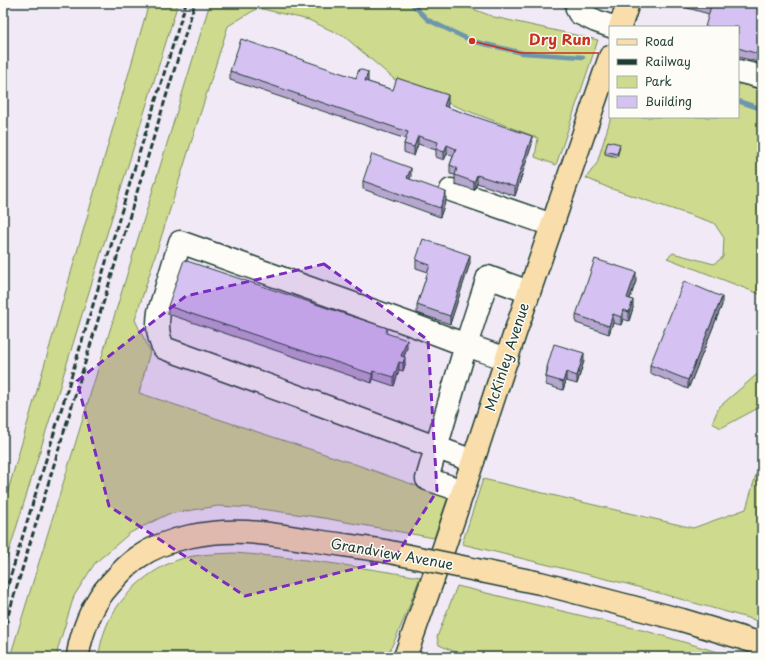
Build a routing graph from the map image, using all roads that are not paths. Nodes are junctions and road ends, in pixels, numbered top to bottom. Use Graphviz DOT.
graph roads {
  1 [pos="579,3"];
  2 [pos="628,3"];
  3 [pos="610,26"];
  4 [pos="620,26"];
  5 [pos="609,60"];
  6 [pos="739,71"];
  7 [pos="762,77"];
  8 [pos="450,190"];
  9 [pos="552,225"];
  10 [pos="529,292"];
  11 [pos="466,345"];
  12 [pos="507,358"];
  13 [pos="437,447"];
  14 [pos="474,461"];
  15 [pos="463,492"];
  16 [pos="762,644"];
  17 [pos="407,652"];
  18 [pos="78,657"];
  1 -- 3 [label="lane"];
  2 -- 4 [label="main road"];
  5 -- 9 [label="main road, McKinley Avenue"];
  6 -- 7 [label="lane"];
  8 -- 9 [label="lane"];
  9 -- 10 [label="main road, McKinley Avenue"];
  10 -- 11 [label="lane"];
  10 -- 12 [label="main road, McKinley Avenue"];
  11 -- 12 [label="lane"];
  11 -- 13 [label="lane"];
  11 -- 13 [label="lane"];
  12 -- 14 [label="main road, McKinley Avenue"];
  13 -- 14 [label="lane"];
  13 -- 15 [label="lane"];
  14 -- 15 [label="main road, McKinley Avenue"];
  15 -- 17 [label="main road, McKinley Avenue"];
  16 -- 18 [label="main road, Grandview Avenue, bridge"];
}
